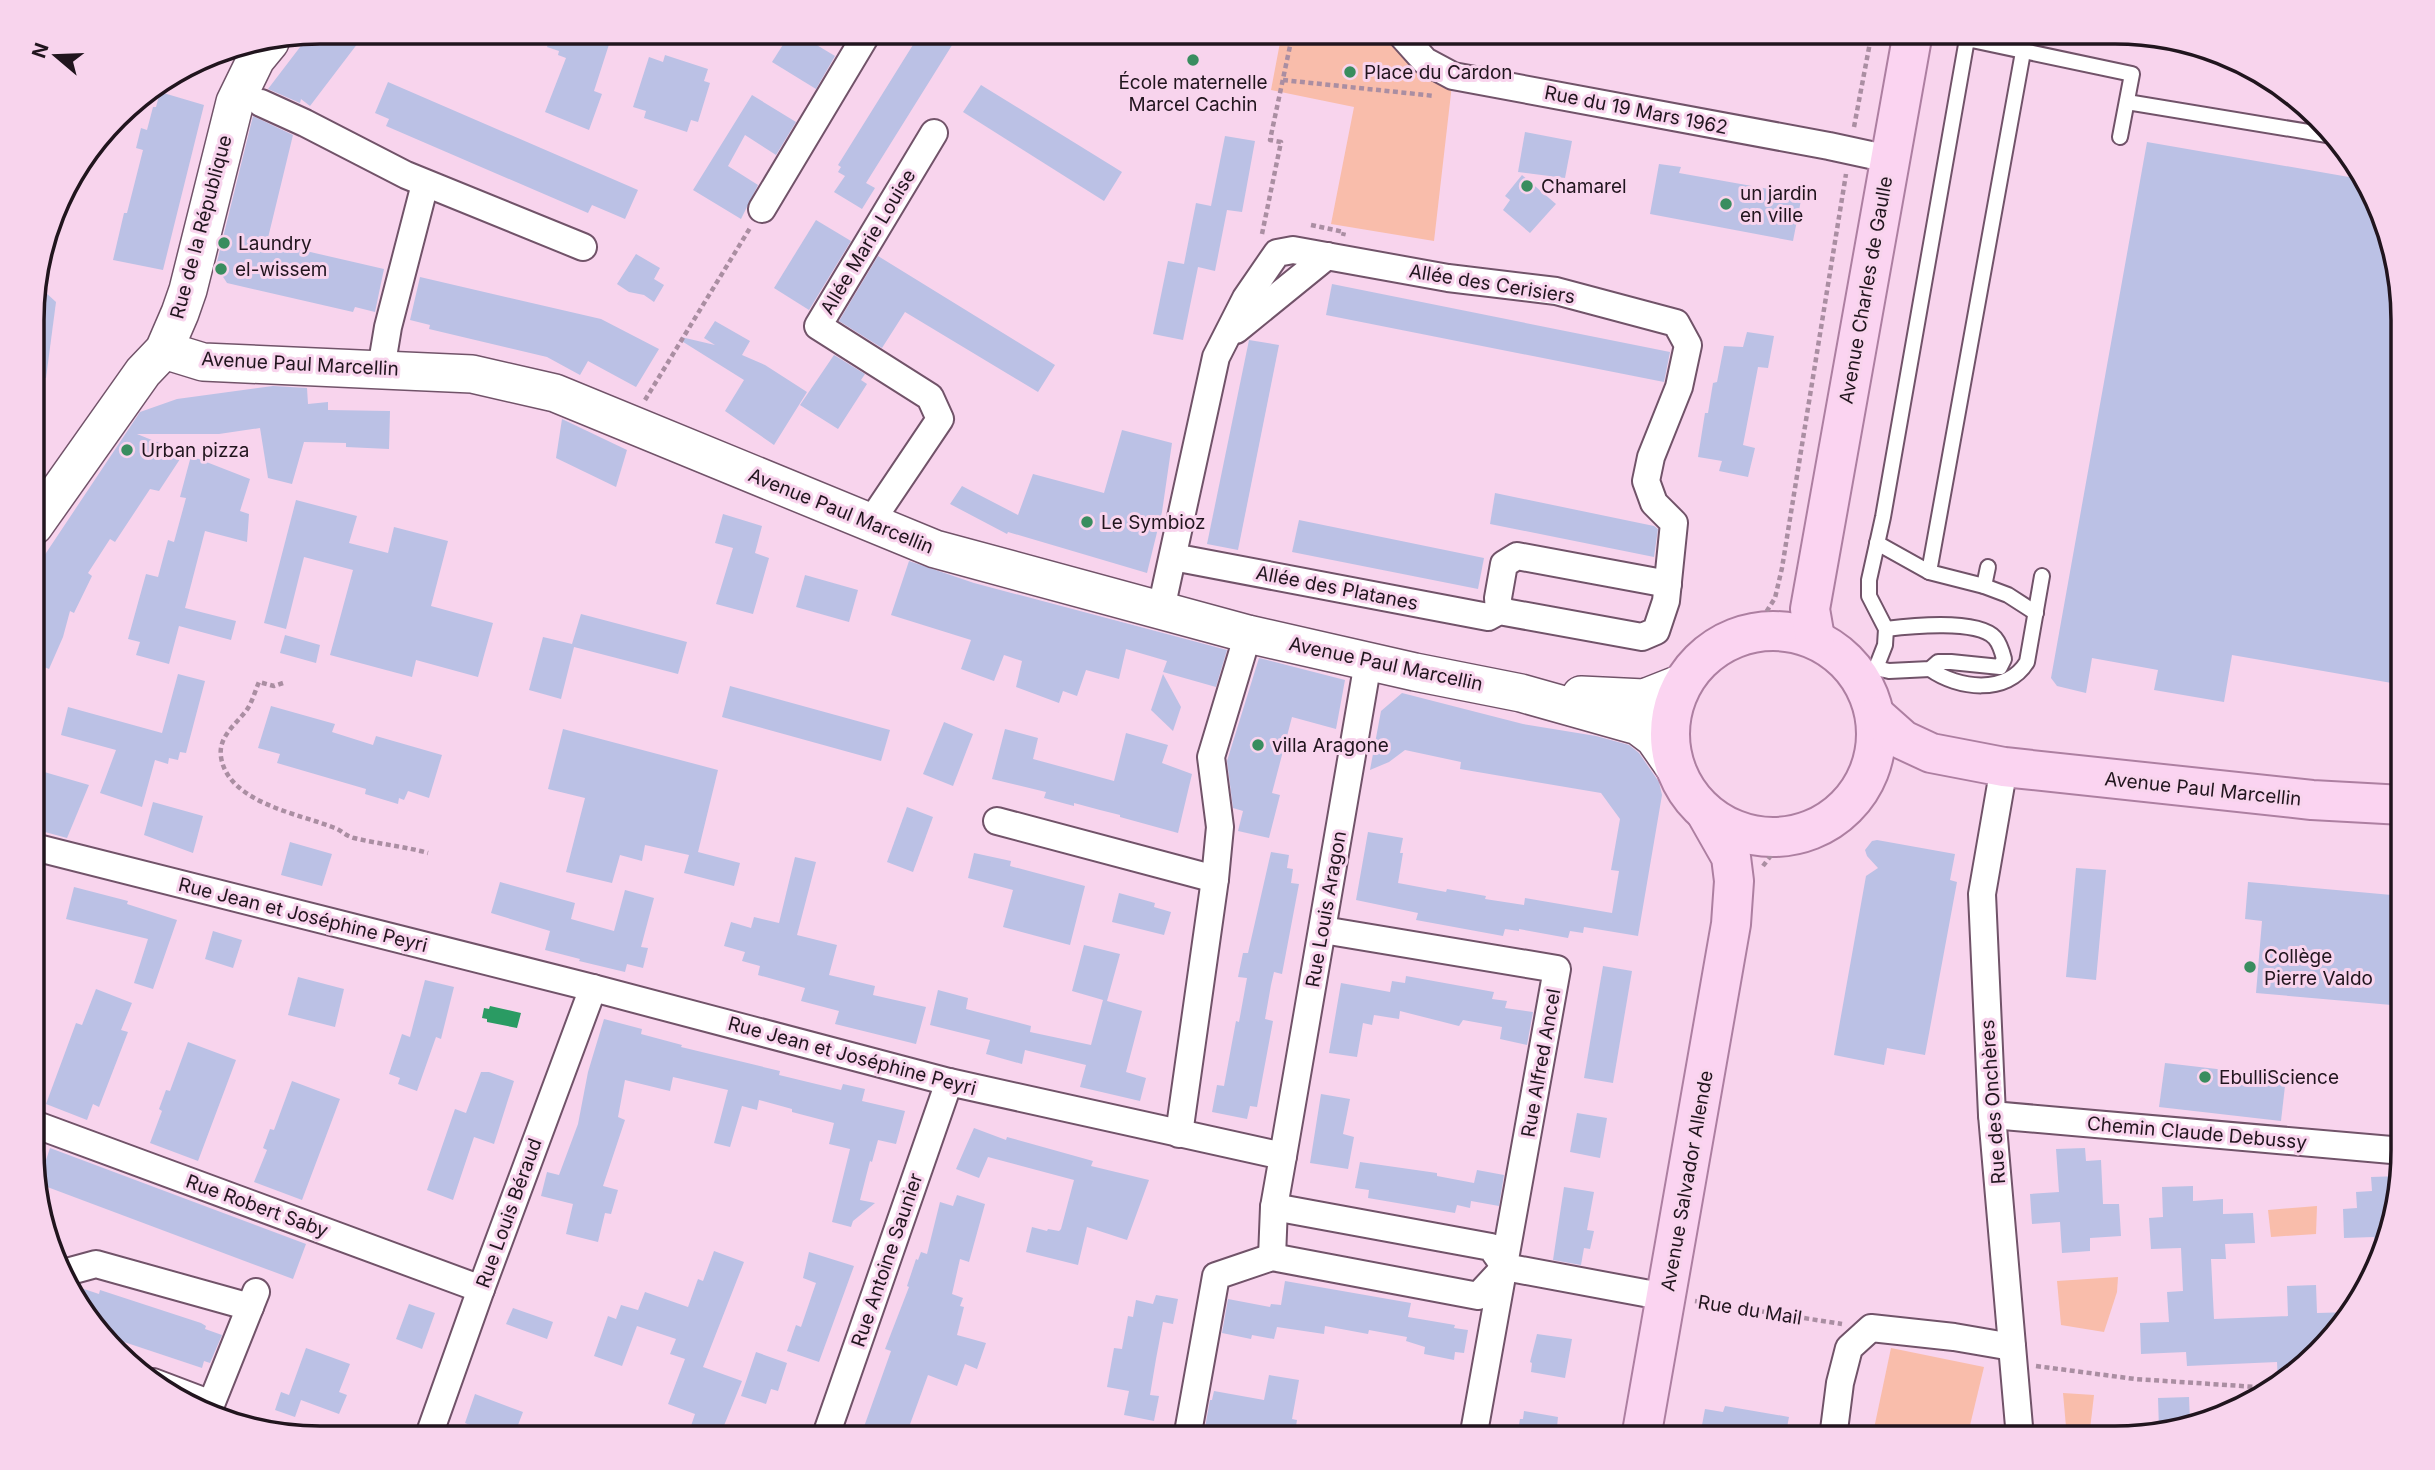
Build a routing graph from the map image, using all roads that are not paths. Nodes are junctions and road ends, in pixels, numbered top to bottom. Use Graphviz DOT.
graph roads {
  1 [pos="861,44"];
  2 [pos="1410,44"];
  3 [pos="1911,44"];
  4 [pos="1966,44"];
  5 [pos="1989,44"];
  6 [pos="263,50"];
  7 [pos="2023,52"];
  8 [pos="2127,102"];
  9 [pos="261,103"];
  10 [pos="934,133"];
  11 [pos="2319,134"];
  12 [pos="2120,137"];
  13 [pos="1889,159"];
  14 [pos="425,184"];
  15 [pos="762,209"];
  16 [pos="583,247"];
  17 [pos="1327,256"];
  18 [pos="1226,337"];
  19 [pos="164,350"];
  20 [pos="381,369"];
  21 [pos="44,503"];
  22 [pos="870,523"];
  23 [pos="1877,543"];
  24 [pos="1821,548"];
  25 [pos="1173,557"];
  26 [pos="1988,567"];
  27 [pos="1929,572"];
  28 [pos="1669,576"];
  29 [pos="2042,576"];
  30 [pos="1984,586"];
  31 [pos="1161,609"];
  32 [pos="1499,611"];
  33 [pos="2036,613"];
  34 [pos="1886,629"];
  35 [pos="1764,633"];
  36 [pos="1248,634"];
  37 [pos="1815,638"];
  38 [pos="1368,662"];
  39 [pos="2000,667"];
  40 [pos="1930,669"];
  41 [pos="1869,673"];
  42 [pos="1682,683"];
  43 [pos="1994,684"];
  44 [pos="1521,693"];
  45 [pos="1876,716"];
  46 [pos="2004,768"];
  47 [pos="1677,771"];
  48 [pos="2391,804"];
  49 [pos="1846,808"];
  50 [pos="1706,813"];
  51 [pos="997,821"];
  52 [pos="1786,837"];
  53 [pos="44,849"];
  54 [pos="1215,879"];
  55 [pos="1731,924"];
  56 [pos="1323,930"];
  57 [pos="593,988"];
  58 [pos="949,1082"];
  59 [pos="1992,1115"];
  60 [pos="44,1128"];
  61 [pos="1179,1134"];
  62 [pos="2391,1150"];
  63 [pos="1283,1156"];
  64 [pos="1274,1207"];
  65 [pos="1272,1257"];
  66 [pos="1505,1267"];
  67 [pos="71,1271"];
  68 [pos="481,1289"];
  69 [pos="1666,1297"];
  70 [pos="2012,1347"];
  71 [pos="212,1404"];
  72 [pos="432,1426"];
  73 [pos="829,1426"];
  74 [pos="1188,1426"];
  75 [pos="1475,1426"];
  76 [pos="1643,1426"];
  77 [pos="1835,1426"];
  78 [pos="2019,1426"];
  1 -- 15 [label="street"];
  2 -- 13 [label="street, Rue du 19 Mars 1962"];
  3 -- 13 [label="main road, Avenue Charles de Gaulle"];
  4 -- 23 [label="lane"];
  5 -- 7 [label="lane"];
  6 -- 19 [label="street, Rue de la République"];
  7 -- 8 [label="lane"];
  7 -- 27 [label="lane"];
  8 -- 11 [label="lane"];
  8 -- 12 [label="lane"];
  9 -- 14 [label="street"];
  10 -- 22 [label="street, Allée Marie Louise"];
  13 -- 24 [label="main road, Avenue Charles de Gaulle"];
  14 -- 16 [label="street"];
  14 -- 20 [label="street"];
  17 -- 18 [label="street"];
  17 -- 18 [label="street, Allée des Cerisiers"];
  17 -- 28 [label="street, Allée des Cerisiers"];
  18 -- 25 [label="street, Allée des Cerisiers"];
  19 -- 20 [label="street, Avenue Paul Marcellin"];
  19 -- 21 [label="street, Rue de la République"];
  20 -- 22 [label="street, Avenue Paul Marcellin"];
  22 -- 31 [label="street, Avenue Paul Marcellin"];
  23 -- 27 [label="lane"];
  23 -- 34 [label="lane"];
  24 -- 35 [label="main road, Avenue Charles de Gaulle"];
  24 -- 37 [label="main road, Avenue Charles de Gaulle"];
  25 -- 31 [label="street, Allée des Cerisiers"];
  25 -- 32 [label="street, Allée des Platanes"];
  26 -- 30 [label="lane"];
  27 -- 30 [label="lane"];
  28 -- 32 [label="street"];
  28 -- 32 [label="street, Allée des Platanes"];
  29 -- 33 [label="lane"];
  30 -- 33 [label="lane"];
  31 -- 36 [label="street, Avenue Paul Marcellin"];
  33 -- 43 [label="lane"];
  34 -- 39 [label="lane"];
  34 -- 41 [label="lane"];
  35 -- 37 [label="main road"];
  35 -- 42 [label="main road"];
  36 -- 38 [label="street, Avenue Paul Marcellin"];
  36 -- 54 [label="street"];
  37 -- 41 [label="main road"];
  38 -- 44 [label="street, Avenue Paul Marcellin"];
  38 -- 56 [label="street, Rue Louis Aragon"];
  39 -- 40 [label="lane"];
  39 -- 43 [label="lane"];
  40 -- 41 [label="lane"];
  40 -- 43 [label="lane"];
  41 -- 45 [label="main road"];
  42 -- 44 [label="street, Avenue Paul Marcellin"];
  42 -- 47 [label="main road"];
  44 -- 47 [label="street, Avenue Paul Marcellin"];
  45 -- 46 [label="main road, Avenue Paul Marcellin"];
  45 -- 49 [label="main road"];
  46 -- 48 [label="main road, Avenue Paul Marcellin"];
  46 -- 49 [label="main road, Avenue Paul Marcellin"];
  46 -- 59 [label="street, Rue des Onchères"];
  47 -- 50 [label="main road"];
  49 -- 52 [label="main road"];
  50 -- 52 [label="main road"];
  50 -- 55 [label="main road, Avenue Salvador Allende"];
  51 -- 54 [label="street"];
  52 -- 55 [label="main road, Avenue Salvador Allende"];
  53 -- 57 [label="street, Rue Jean et Joséphine Peyri"];
  54 -- 61 [label="street"];
  55 -- 69 [label="main road, Avenue Salvador Allende"];
  56 -- 63 [label="street, Rue Louis Aragon"];
  56 -- 66 [label="street, Rue Alfred Ancel"];
  57 -- 58 [label="street, Rue Jean et Joséphine Peyri"];
  57 -- 68 [label="street, Rue Louis Béraud"];
  58 -- 61 [label="street, Rue Jean et Joséphine Peyri"];
  58 -- 73 [label="street, Rue Antoine Saunier"];
  59 -- 62 [label="street, Chemin Claude Debussy"];
  59 -- 70 [label="street, Rue des Onchères"];
  60 -- 68 [label="street, Rue Robert Saby"];
  61 -- 63 [label="street"];
  63 -- 64 [label="street"];
  64 -- 65 [label="street"];
  64 -- 66 [label="street"];
  65 -- 66 [label="street"];
  65 -- 74 [label="street"];
  66 -- 69 [label="street"];
  66 -- 75 [label="street"];
  67 -- 71 [label="street"];
  68 -- 72 [label="street, Rue Louis Béraud"];
  69 -- 76 [label="main road, Avenue Salvador Allende"];
  70 -- 77 [label="street"];
  70 -- 78 [label="street, Rue des Onchères"];
}
